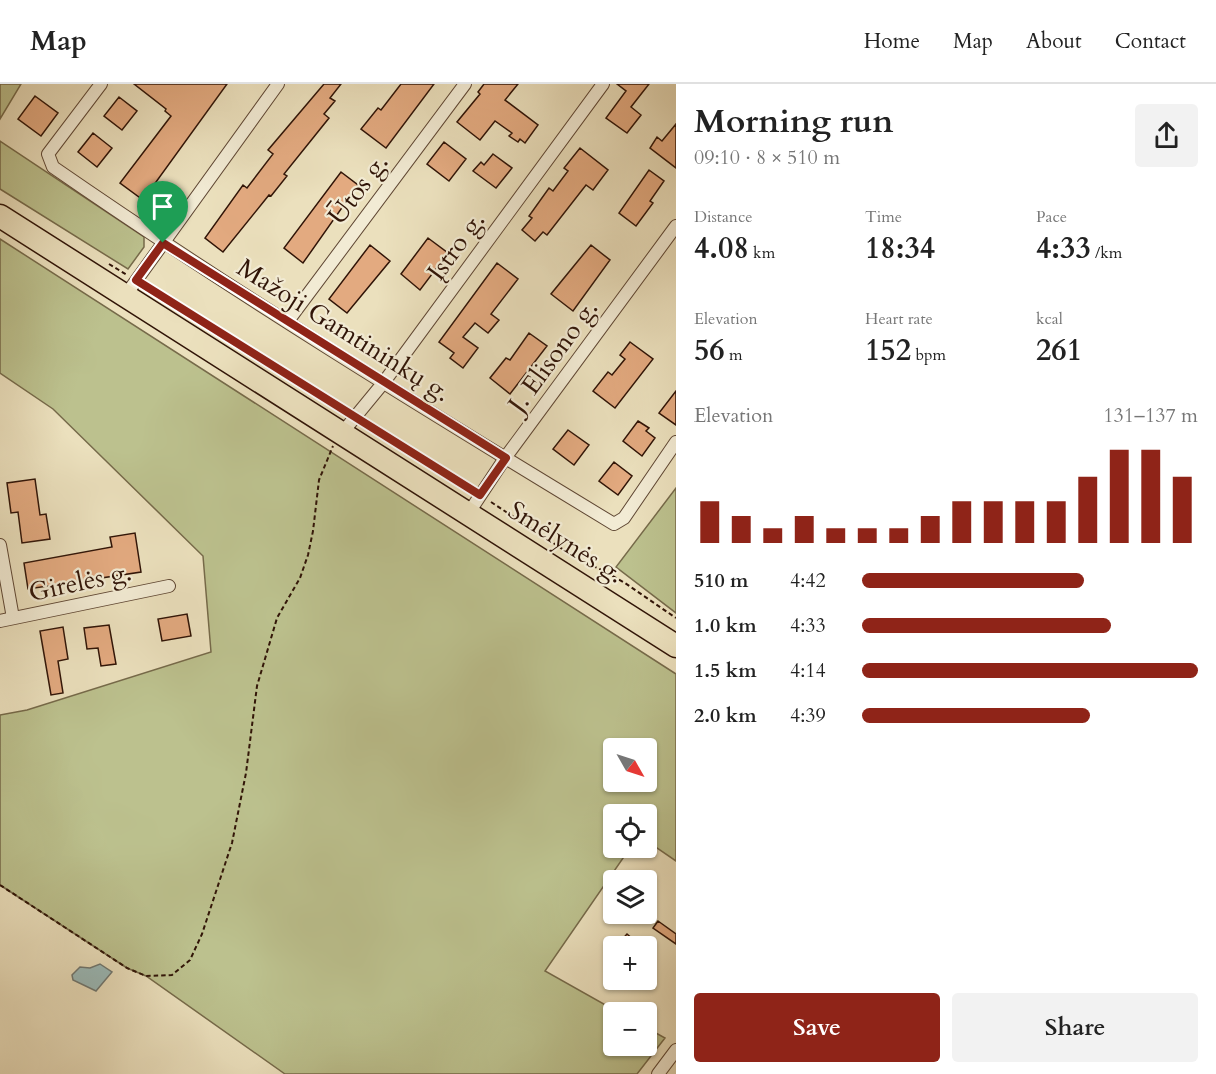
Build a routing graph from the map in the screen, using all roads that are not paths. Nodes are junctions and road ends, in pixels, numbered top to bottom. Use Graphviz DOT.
graph roads {
  1 [pos="100,84"];
  2 [pos="278,84"];
  3 [pos="465,84"];
  4 [pos="603,84"];
  5 [pos="0,216"];
  6 [pos="676,226"];
  7 [pos="163,243"];
  8 [pos="131,288"];
  9 [pos="288,321"];
  10 [pos="384,382"];
  11 [pos="348,424"];
  12 [pos="676,442"];
  13 [pos="506,458"];
  14 [pos="468,514"];
  15 [pos="0,544"];
  16 [pos="169,586"];
  17 [pos="13,618"];
  18 [pos="0,621"];
  19 [pos="676,645"];
  20 [pos="676,1050"];
  21 [pos="658,1074"];
  1 -- 7 [label="street, Mažoji Gamtininkų g."];
  2 -- 7 [label="street"];
  3 -- 9 [label="street, Ūtos g."];
  4 -- 10 [label="street, Įstro g."];
  5 -- 8 [label="highway, Smėlynės g."];
  6 -- 13 [label="street, J. Elisono g."];
  7 -- 8 [label="street"];
  7 -- 9 [label="street, Mažoji Gamtininkų g."];
  8 -- 11 [label="highway, Smėlynės g."];
  9 -- 10 [label="street, Mažoji Gamtininkų g."];
  10 -- 11 [label="street, Įstro g."];
  10 -- 13 [label="street, Mažoji Gamtininkų g."];
  11 -- 14 [label="highway, Smėlynės g."];
  12 -- 13 [label="street, Mažoji Gamtininkų g."];
  13 -- 14 [label="street, J. Elisono g."];
  14 -- 19 [label="highway, Smėlynės g."];
  15 -- 17 [label="street"];
  16 -- 17 [label="street, Girelės g."];
  17 -- 18 [label="street, Girelės g."];
  20 -- 21 [label="street"];
}
